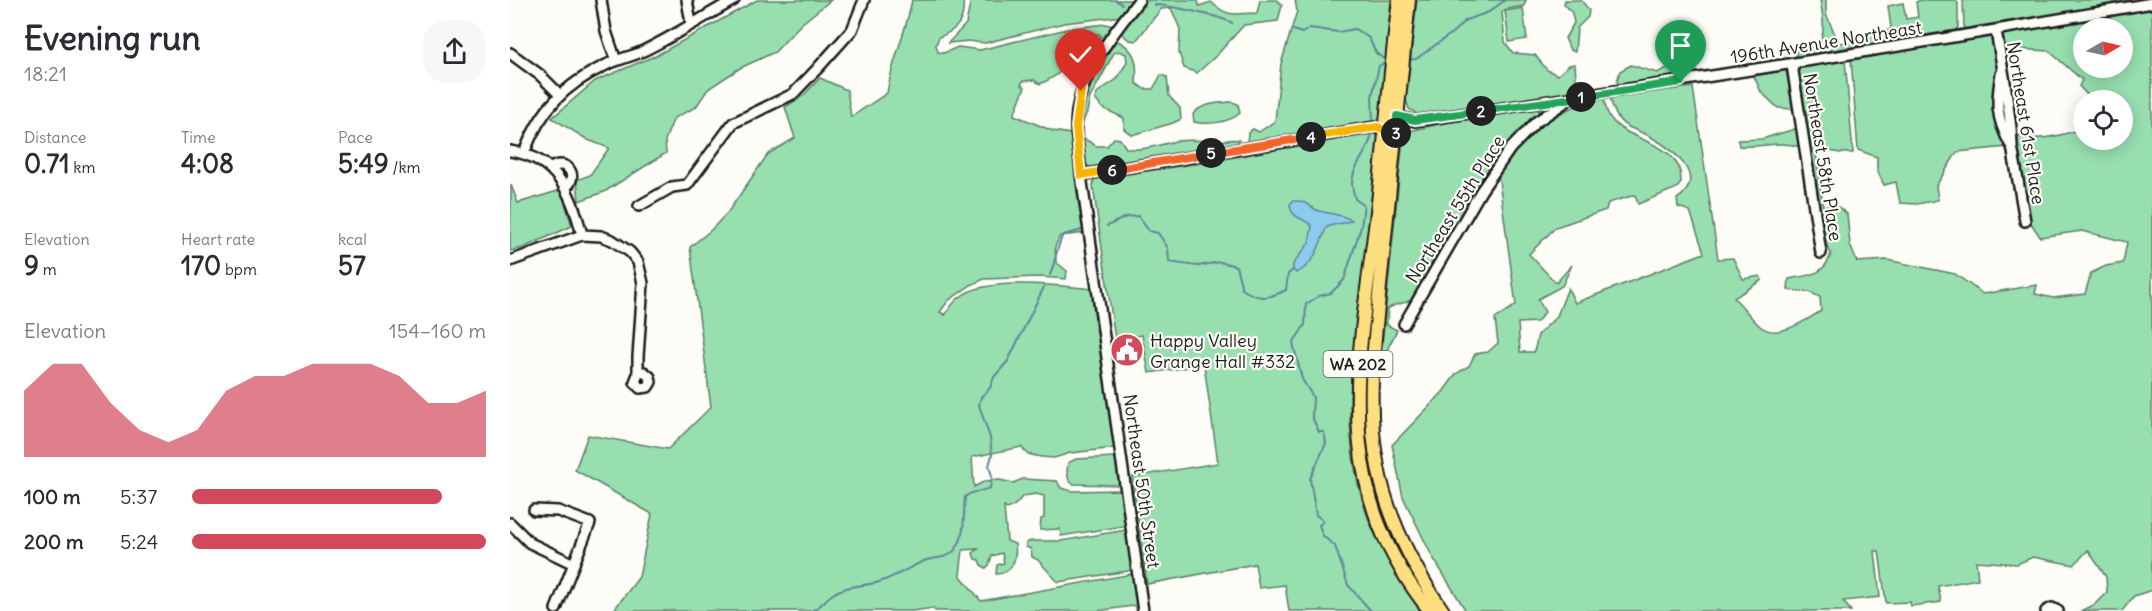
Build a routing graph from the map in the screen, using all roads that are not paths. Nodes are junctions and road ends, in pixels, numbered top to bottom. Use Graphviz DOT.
graph roads {
  1 [pos="601,0"];
  2 [pos="687,0"];
  3 [pos="734,0"];
  4 [pos="864,0"];
  5 [pos="1139,0"];
  6 [pos="1399,0"];
  7 [pos="1409,0"];
  8 [pos="2152,3"];
  9 [pos="691,23"];
  10 [pos="1996,31"];
  11 [pos="510,53"];
  12 [pos="1399,54"];
  13 [pos="616,61"];
  14 [pos="1792,65"];
  15 [pos="1396,76"];
  16 [pos="560,95"];
  17 [pos="1570,98"];
  18 [pos="1389,101"];
  19 [pos="1397,116"];
  20 [pos="1376,129"];
  21 [pos="1394,143"];
  22 [pos="510,151"];
  23 [pos="524,153"];
  24 [pos="1081,175"];
  25 [pos="639,206"];
  26 [pos="2025,221"];
  27 [pos="582,235"];
  28 [pos="1821,253"];
  29 [pos="510,261"];
  30 [pos="1404,324"];
  31 [pos="638,374"];
  32 [pos="534,510"];
  33 [pos="510,523"];
  34 [pos="574,564"];
  35 [pos="556,609"];
  36 [pos="1143,611"];
  37 [pos="1430,611"];
  38 [pos="1443,611"];
  39 [pos="2046,611"];
  40 [pos="2058,611"];
  1 -- 13 [label="street"];
  2 -- 9 [label="street"];
  3 -- 9 [label="street"];
  4 -- 25 [label="street"];
  5 -- 24 [label="street, Northeast 50th Street"];
  6 -- 12 [label="main road, WA 202"];
  7 -- 12 [label="main road, WA 202"];
  8 -- 10 [label="street, 196th Avenue Northeast"];
  9 -- 13 [label="street"];
  10 -- 14 [label="street, 196th Avenue Northeast"];
  10 -- 26 [label="street, Northeast 61st Place"];
  11 -- 16 [label="street"];
  12 -- 15 [label="main road, WA 202"];
  13 -- 16 [label="street"];
  14 -- 17 [label="street, 196th Avenue Northeast"];
  14 -- 28 [label="street, Northeast 58th Place"];
  15 -- 18 [label="main road, WA 202"];
  15 -- 19 [label="main road, WA 202"];
  16 -- 23 [label="street"];
  17 -- 19 [label="street, 196th Avenue Northeast"];
  17 -- 30 [label="street, Northeast 55th Place"];
  18 -- 19 [label="main road"];
  18 -- 20 [label="main road, WA 202"];
  19 -- 21 [label="main road, WA 202"];
  20 -- 21 [label="main road"];
  20 -- 24 [label="street"];
  20 -- 37 [label="main road, WA 202"];
  21 -- 38 [label="main road, WA 202"];
  22 -- 23 [label="street"];
  23 -- 27 [label="street"];
  24 -- 36 [label="street, Northeast 50th Street"];
  27 -- 29 [label="street"];
  27 -- 31 [label="street"];
  32 -- 34 [label="street"];
  33 -- 34 [label="street"];
  34 -- 35 [label="street"];
  39 -- 40 [label="street"];
}
